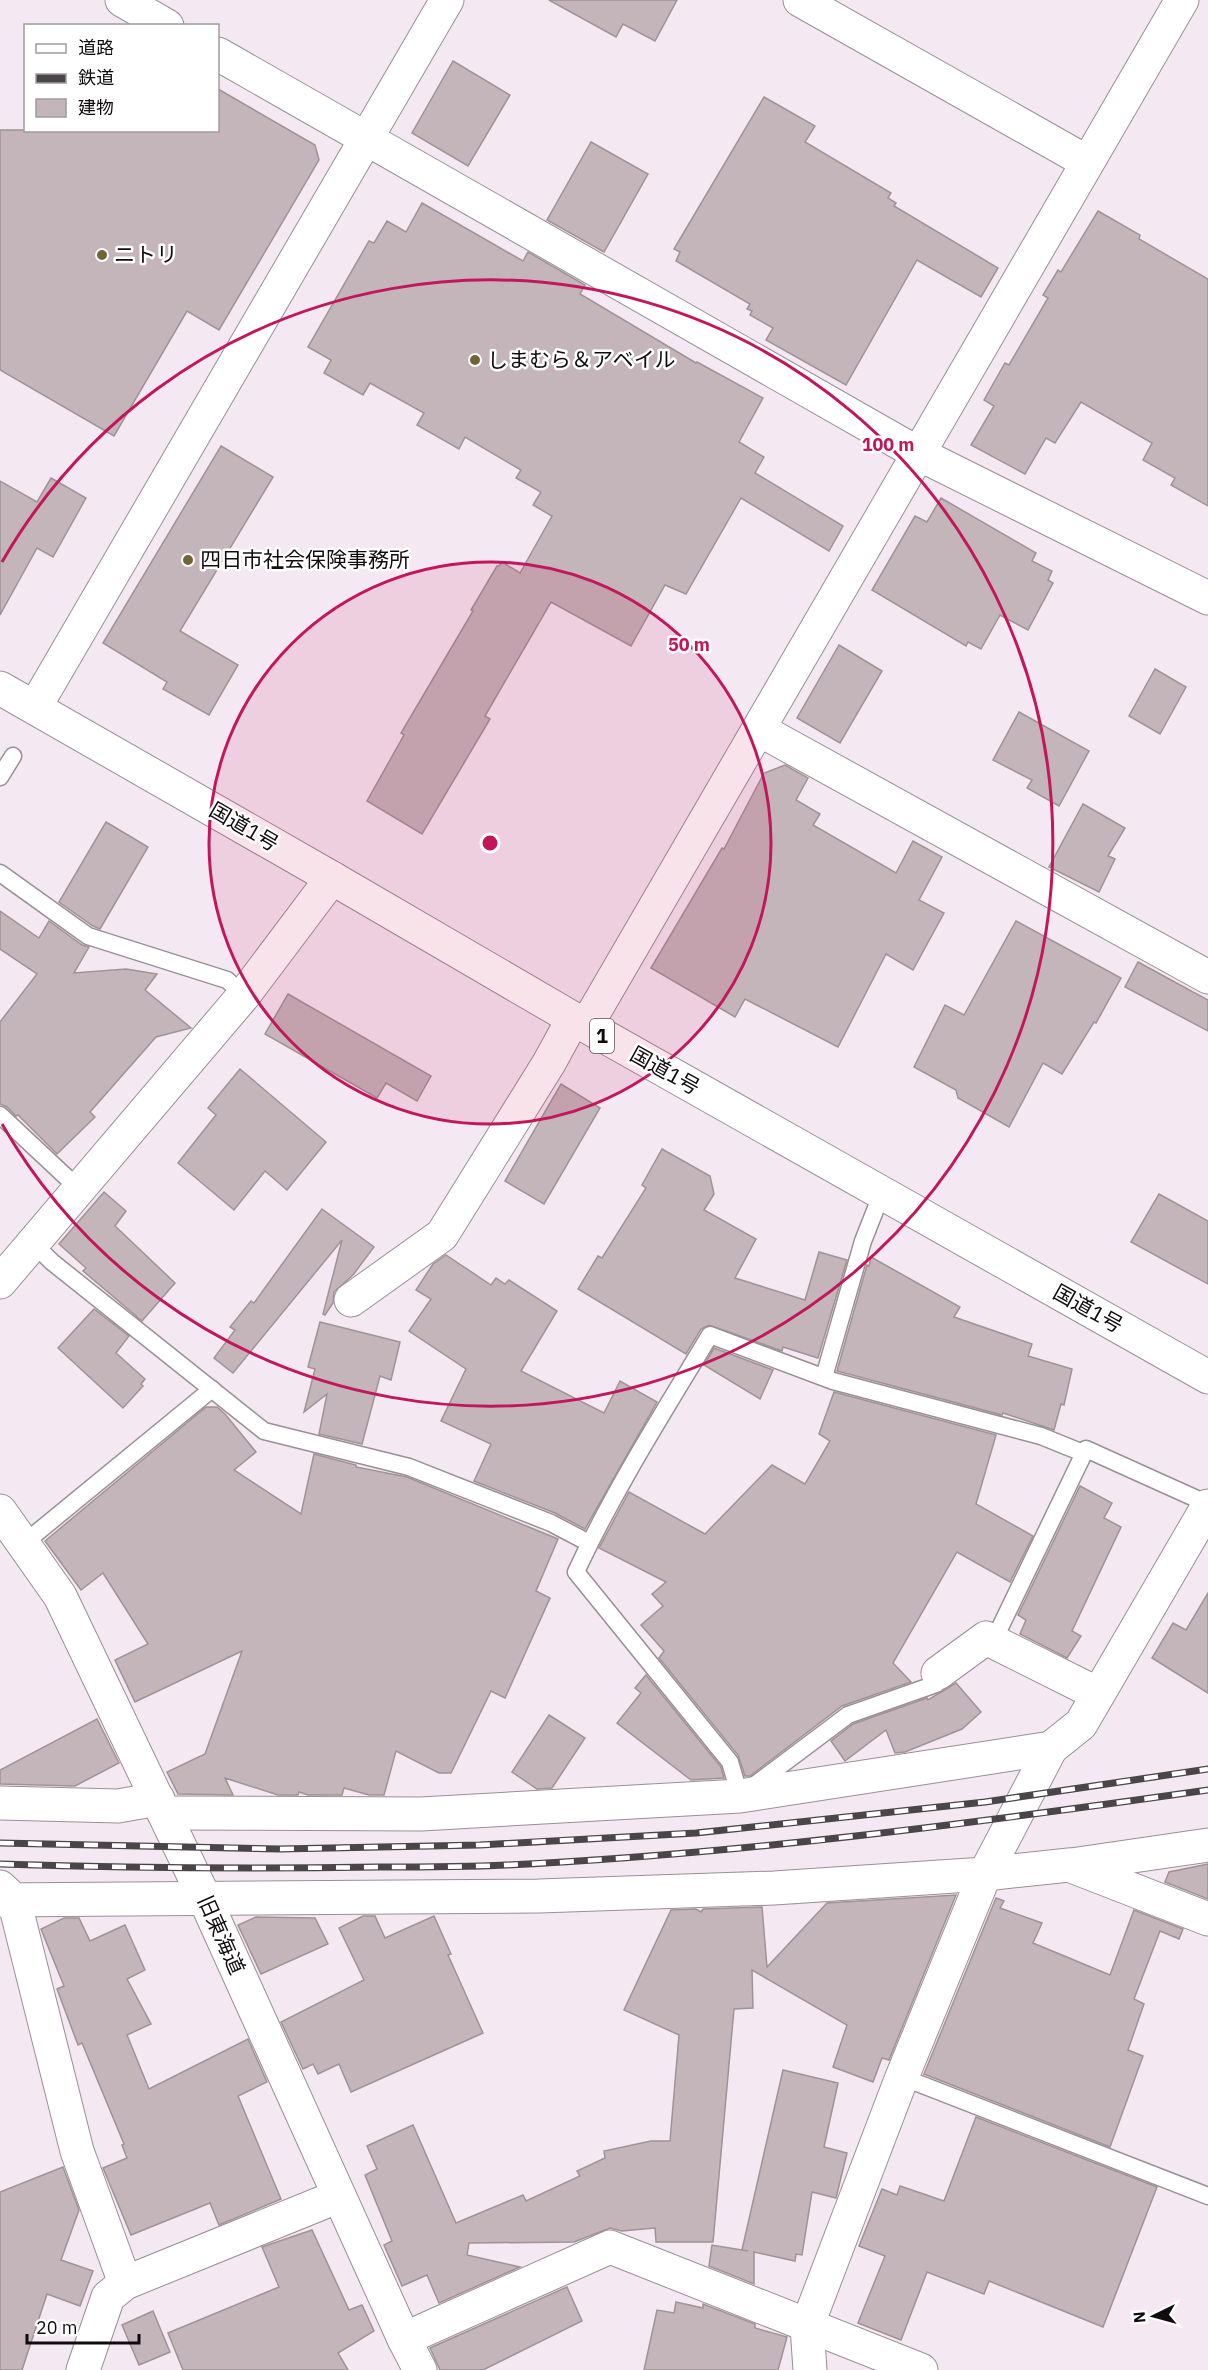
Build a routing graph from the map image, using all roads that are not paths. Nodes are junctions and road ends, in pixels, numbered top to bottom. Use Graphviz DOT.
graph roads {
  1 [pos="122,0"];
  2 [pos="447,0"];
  3 [pos="1182,0"];
  4 [pos="811,3"];
  5 [pos="164,24"];
  6 [pos="219,55"];
  7 [pos="366,138"];
  8 [pos="1087,162"];
  9 [pos="919,454"];
  10 [pos="1208,598"];
  11 [pos="0,688"];
  12 [pos="35,707"];
  13 [pos="760,730"];
  14 [pos="13,756"];
  15 [pos="0,777"];
  16 [pos="0,873"];
  17 [pos="332,878"];
  18 [pos="1208,977"];
  19 [pos="244,995"];
  20 [pos="579,1023"];
  21 [pos="0,1115"];
  22 [pos="79,1189"];
  23 [pos="882,1193"];
  24 [pos="33,1243"];
  25 [pos="0,1282"];
  26 [pos="351,1300"];
  27 [pos="824,1377"];
  28 [pos="1208,1377"];
  29 [pos="212,1389"];
  30 [pos="1083,1453"];
  31 [pos="1208,1507"];
  32 [pos="0,1511"];
  33 [pos="590,1543"];
  34 [pos="23,1544"];
  35 [pos="994,1640"];
  36 [pos="938,1673"];
  37 [pos="1098,1694"];
  38 [pos="1051,1748"];
  39 [pos="740,1796"];
  40 [pos="0,1803"];
  41 [pos="161,1806"];
  42 [pos="1208,1845"];
  43 [pos="1070,1865"];
  44 [pos="985,1874"];
  45 [pos="5,1896"];
  46 [pos="204,1897"];
  47 [pos="1208,1919"];
  48 [pos="902,2077"];
  49 [pos="339,2196"];
  50 [pos="1208,2196"];
  51 [pos="125,2283"];
  52 [pos="807,2326"];
  53 [pos="404,2339"];
  54 [pos="83,2370"];
  55 [pos="420,2370"];
  56 [pos="810,2370"];
  57 [pos="921,2370"];
  1 -- 5 [label="main road"];
  2 -- 7 [label="main road"];
  3 -- 8 [label="main road"];
  4 -- 8 [label="main road"];
  6 -- 7 [label="main road"];
  7 -- 9 [label="main road"];
  7 -- 12 [label="main road"];
  8 -- 9 [label="main road"];
  9 -- 10 [label="main road"];
  9 -- 13 [label="main road"];
  11 -- 12 [label="main road, 国道1号 / 1"];
  12 -- 17 [label="main road, 国道1号 / 1"];
  13 -- 18 [label="main road"];
  13 -- 20 [label="main road"];
  14 -- 15 [label="lane"];
  16 -- 19 [label="lane"];
  17 -- 19 [label="main road"];
  17 -- 20 [label="main road, 国道1号 / 1"];
  19 -- 22 [label="main road"];
  20 -- 23 [label="main road, 国道1号 / 1"];
  20 -- 26 [label="main road"];
  21 -- 22 [label="lane"];
  22 -- 24 [label="main road"];
  23 -- 27 [label="lane"];
  23 -- 28 [label="main road, 国道1号 / 1"];
  24 -- 25 [label="main road"];
  24 -- 29 [label="lane"];
  27 -- 30 [label="lane"];
  27 -- 33 [label="lane"];
  29 -- 33 [label="lane"];
  29 -- 34 [label="lane"];
  30 -- 31 [label="lane"];
  30 -- 35 [label="lane"];
  31 -- 37 [label="main road"];
  32 -- 34 [label="main road, 旧東海道"];
  33 -- 39 [label="lane"];
  34 -- 41 [label="main road, 旧東海道"];
  35 -- 36 [label="main road"];
  35 -- 37 [label="main road"];
  36 -- 39 [label="lane"];
  37 -- 38 [label="main road"];
  38 -- 39 [label="main road"];
  38 -- 44 [label="main road"];
  39 -- 41 [label="main road"];
  40 -- 41 [label="main road"];
  41 -- 46 [label="main road, 旧東海道"];
  42 -- 43 [label="main road"];
  43 -- 44 [label="main road"];
  43 -- 47 [label="main road"];
  44 -- 46 [label="main road"];
  44 -- 48 [label="main road"];
  45 -- 46 [label="main road"];
  45 -- 51 [label="main road"];
  46 -- 49 [label="main road, 旧東海道"];
  48 -- 50 [label="lane"];
  48 -- 52 [label="main road"];
  49 -- 51 [label="main road"];
  49 -- 53 [label="main road, 旧東海道"];
  51 -- 54 [label="main road"];
  52 -- 53 [label="main road"];
  52 -- 56 [label="main road"];
  52 -- 57 [label="main road"];
  53 -- 55 [label="main road, 旧東海道"];
}
